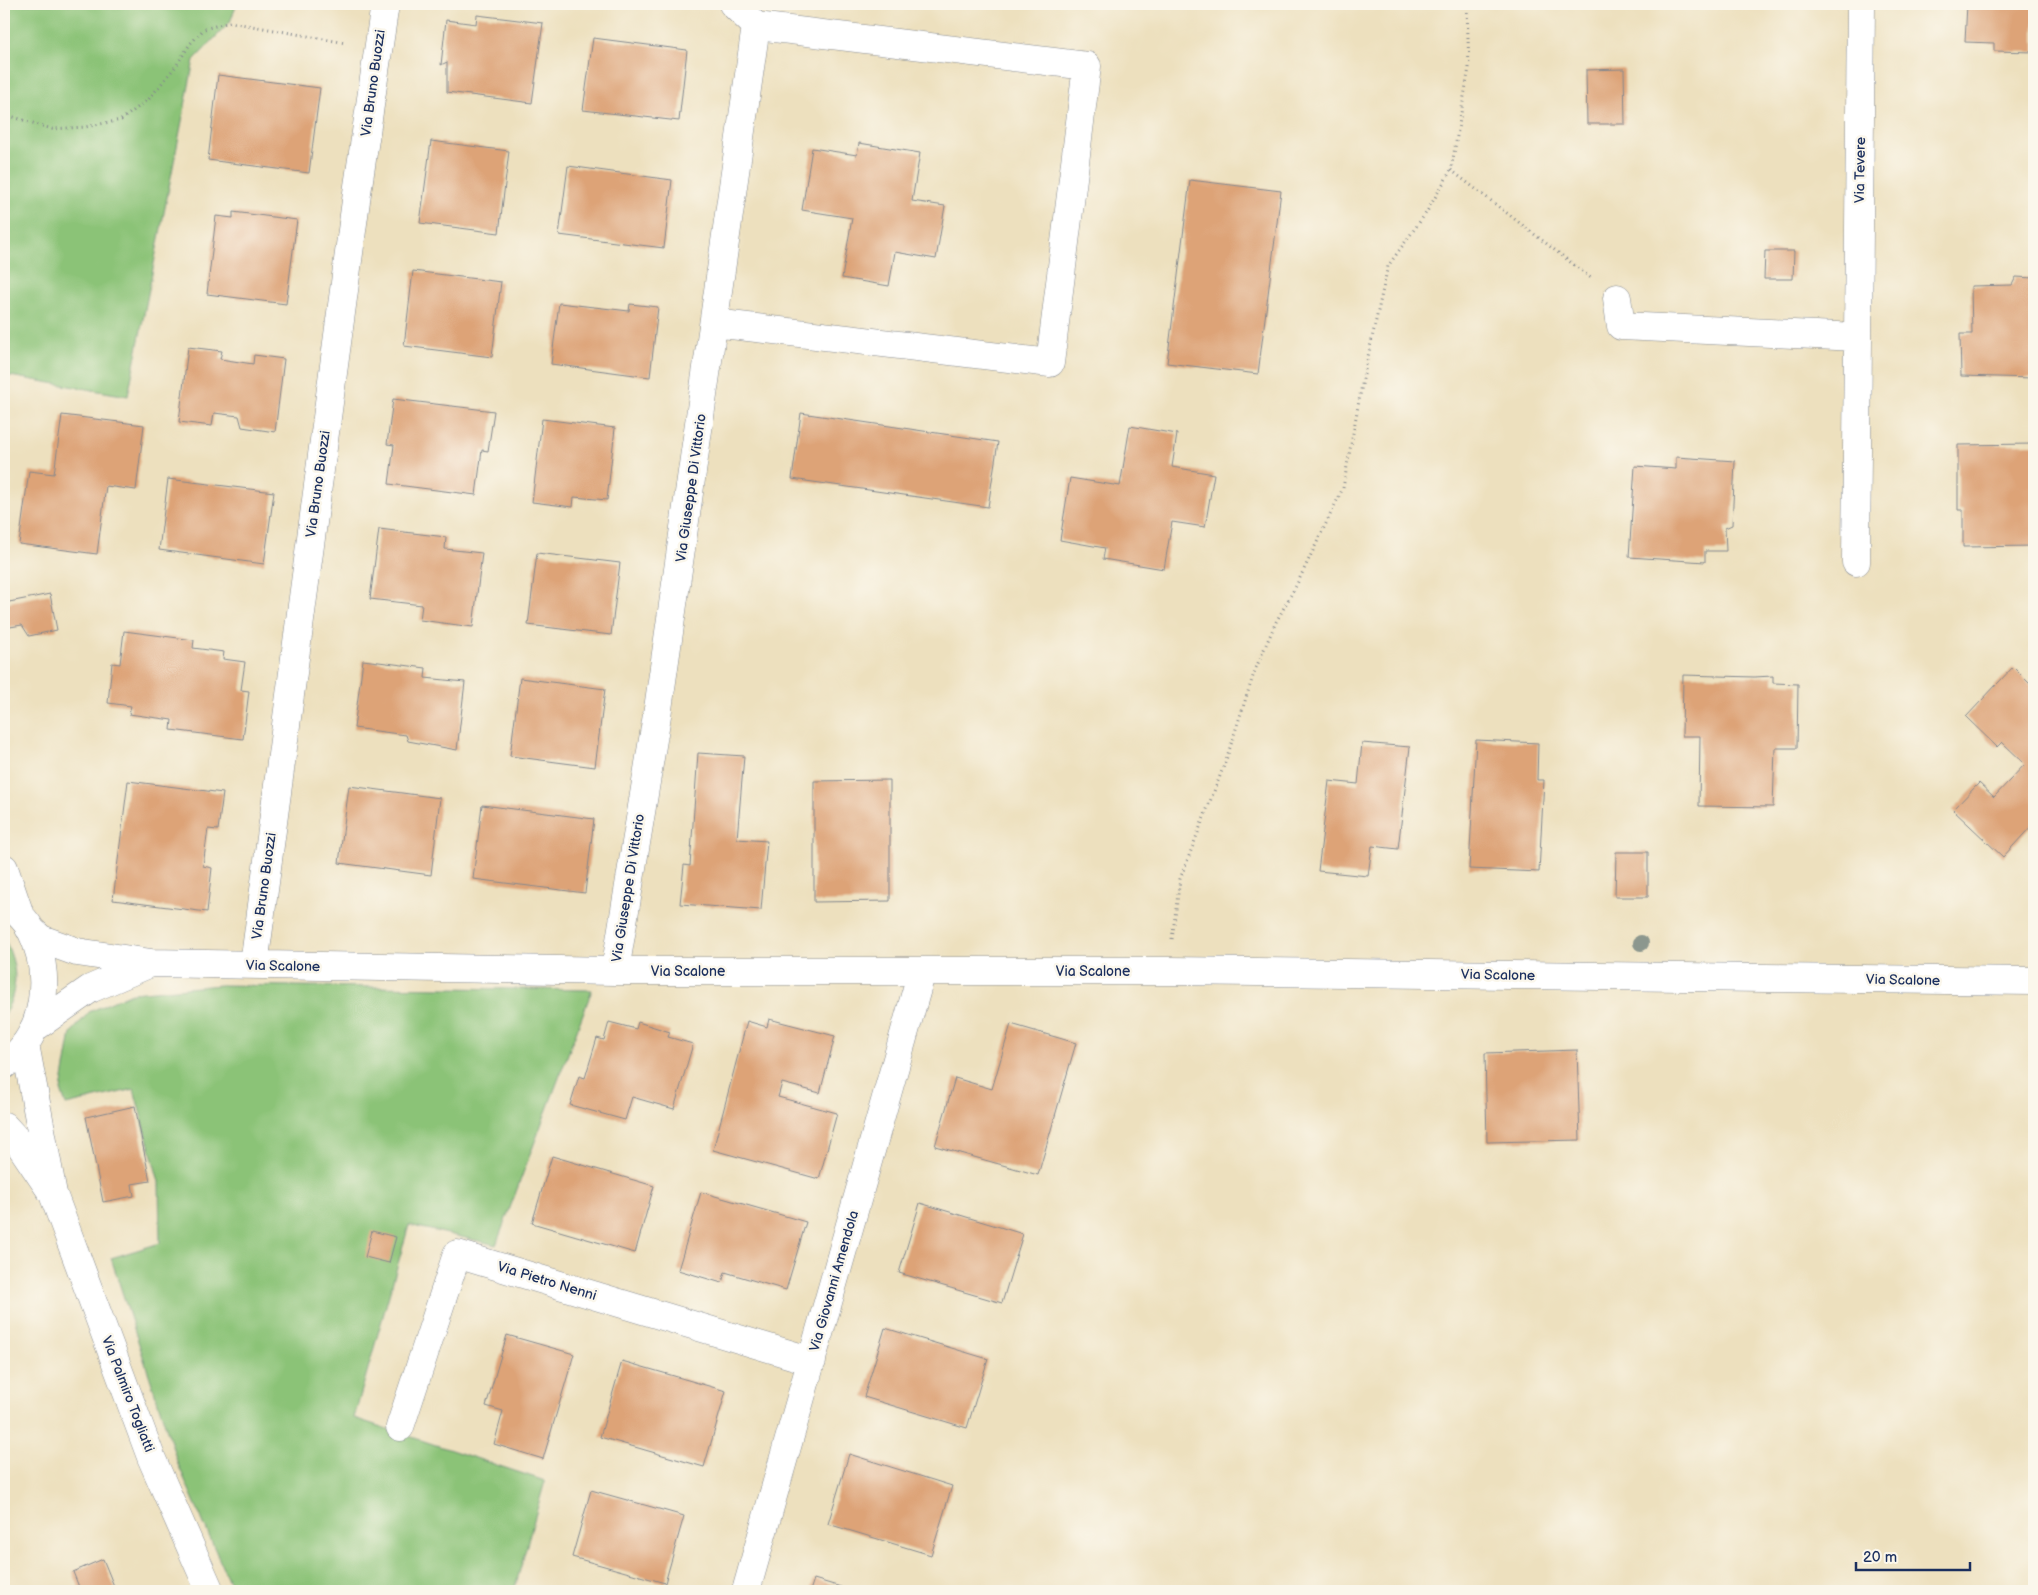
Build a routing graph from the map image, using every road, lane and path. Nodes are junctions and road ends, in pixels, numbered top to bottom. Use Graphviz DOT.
graph roads {
  1 [pos="385,4"];
  2 [pos="1469,4"];
  3 [pos="1861,4"];
  4 [pos="743,13"];
  5 [pos="378,49"];
  6 [pos="4,114"];
  7 [pos="1451,170"];
  8 [pos="1617,298"];
  9 [pos="714,323"];
  10 [pos="1858,337"];
  11 [pos="1856,562"];
  12 [pos="4,868"];
  13 [pos="18,914"];
  14 [pos="151,963"];
  15 [pos="254,965"];
  16 [pos="615,971"];
  17 [pos="922,971"];
  18 [pos="1169,971"];
  19 [pos="2034,981"];
  20 [pos="29,1036"];
  21 [pos="4,1065"];
  22 [pos="4,1126"];
  23 [pos="53,1194"];
  24 [pos="812,1361"];
  25 [pos="400,1427"];
  26 [pos="210,1591"];
  27 [pos="746,1591"];
  1 -- 5 [label="street, Via Bruno Buozzi"];
  2 -- 7 [label="path"];
  3 -- 10 [label="street, Via Tevere"];
  4 -- 9 [label="street, Via Giuseppe Di Vittorio"];
  4 -- 9 [label="street"];
  5 -- 6 [label="path"];
  5 -- 15 [label="street, Via Bruno Buozzi"];
  7 -- 8 [label="path"];
  7 -- 18 [label="path"];
  8 -- 10 [label="street"];
  9 -- 16 [label="street, Via Giuseppe Di Vittorio"];
  10 -- 11 [label="street, Via Tevere"];
  12 -- 13 [label="street, Via Palmiro Togliatti"];
  13 -- 14 [label="street, Via Scalone"];
  13 -- 20 [label="street, Via Palmiro Togliatti"];
  14 -- 15 [label="street, Via Scalone"];
  14 -- 20 [label="street, Via Scalone"];
  15 -- 16 [label="street, Via Scalone"];
  16 -- 17 [label="street, Via Scalone"];
  17 -- 18 [label="street, Via Scalone"];
  17 -- 24 [label="street, Via Giovanni Amendola"];
  18 -- 19 [label="street, Via Scalone"];
  20 -- 21 [label="street, Via Palmiro Togliatti"];
  20 -- 23 [label="street, Via Palmiro Togliatti"];
  22 -- 23 [label="street, Via Palmiro Togliatti"];
  23 -- 26 [label="street, Via Palmiro Togliatti"];
  24 -- 25 [label="street, Via Pietro Nenni"];
  24 -- 27 [label="street, Via Giovanni Amendola"];
}
